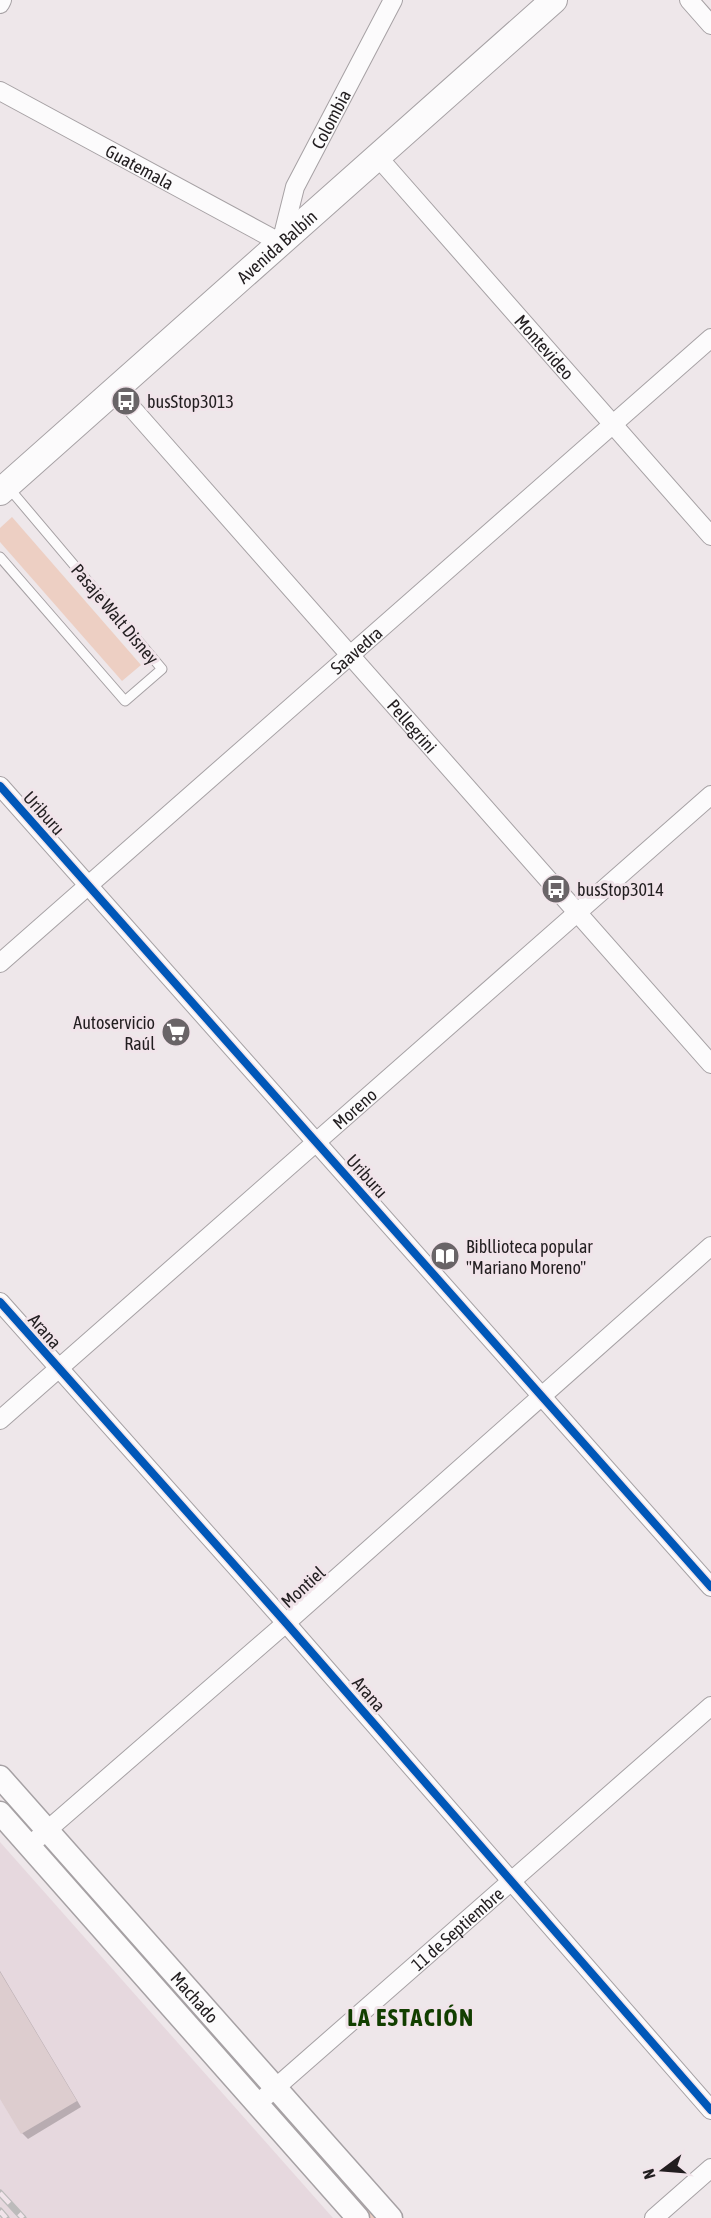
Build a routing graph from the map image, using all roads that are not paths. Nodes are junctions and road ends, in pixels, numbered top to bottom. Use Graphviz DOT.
graph roads {
  1 [pos="393,0"];
  2 [pos="554,0"];
  3 [pos="689,0"];
  4 [pos="711,25"];
  5 [pos="0,91"];
  6 [pos="376,156"];
  7 [pos="280,243"];
  8 [pos="711,338"];
  9 [pos="116,390"];
  10 [pos="613,424"];
  11 [pos="2,486"];
  12 [pos="711,536"];
  13 [pos="0,557"];
  14 [pos="350,655"];
  15 [pos="0,786"];
  16 [pos="711,795"];
  17 [pos="88,885"];
  18 [pos="578,912"];
  19 [pos="0,963"];
  20 [pos="711,1064"];
  21 [pos="316,1142"];
  22 [pos="711,1246"];
  23 [pos="0,1302"];
  24 [pos="58,1369"];
  25 [pos="541,1395"];
  26 [pos="0,1420"];
  27 [pos="711,1587"];
  28 [pos="286,1623"];
  29 [pos="711,1706"];
  30 [pos="0,1777"];
  31 [pos="0,1813"];
  32 [pos="47,1830"];
  33 [pos="29,1846"];
  34 [pos="512,1881"];
  35 [pos="276,2087"];
  36 [pos="257,2104"];
  37 [pos="711,2110"];
  38 [pos="711,2168"];
  39 [pos="358,2218"];
  40 [pos="391,2218"];
  41 [pos="654,2218"];
  1 -- 7 [label="street, Colombia"];
  2 -- 6 [label="main road, Avenida Balbín"];
  3 -- 4 [label="street"];
  5 -- 7 [label="street, Guatemala"];
  6 -- 7 [label="main road, Avenida Balbín"];
  6 -- 10 [label="street, Montevideo"];
  7 -- 9 [label="main road, Avenida Balbín"];
  8 -- 10 [label="street, Saavedra"];
  9 -- 11 [label="main road, Avenida Balbín"];
  9 -- 14 [label="street, Pellegrini"];
  10 -- 12 [label="street, Montevideo"];
  10 -- 14 [label="street, Saavedra"];
  11 -- 13 [label="lane, Pasaje Walt Disney"];
  14 -- 17 [label="street, Saavedra"];
  14 -- 18 [label="street, Pellegrini"];
  15 -- 17 [label="street, Uriburu"];
  16 -- 18 [label="street, Moreno"];
  17 -- 19 [label="street, Saavedra"];
  17 -- 21 [label="street, Uriburu"];
  18 -- 20 [label="street, Pellegrini"];
  18 -- 21 [label="street, Moreno"];
  21 -- 24 [label="street, Moreno"];
  21 -- 25 [label="street, Uriburu"];
  22 -- 25 [label="street, Montiel"];
  23 -- 24 [label="street, Arana"];
  24 -- 26 [label="street, Moreno"];
  24 -- 28 [label="street, Arana"];
  25 -- 27 [label="street, Uriburu"];
  25 -- 28 [label="street, Montiel"];
  28 -- 32 [label="street, Montiel"];
  28 -- 34 [label="street, Arana"];
  29 -- 34 [label="street, 11 de Septiembre"];
  30 -- 32 [label="street, Machado"];
  31 -- 33 [label="street, Machado"];
  32 -- 33 [label="street, Montiel"];
  32 -- 35 [label="street, Machado"];
  33 -- 36 [label="street, Machado"];
  34 -- 35 [label="street, 11 de Septiembre"];
  34 -- 37 [label="street, Arana"];
  35 -- 36 [label="street, 11 de Septiembre"];
  35 -- 40 [label="street, Machado"];
  36 -- 39 [label="street, Machado"];
  38 -- 41 [label="street"];
}
